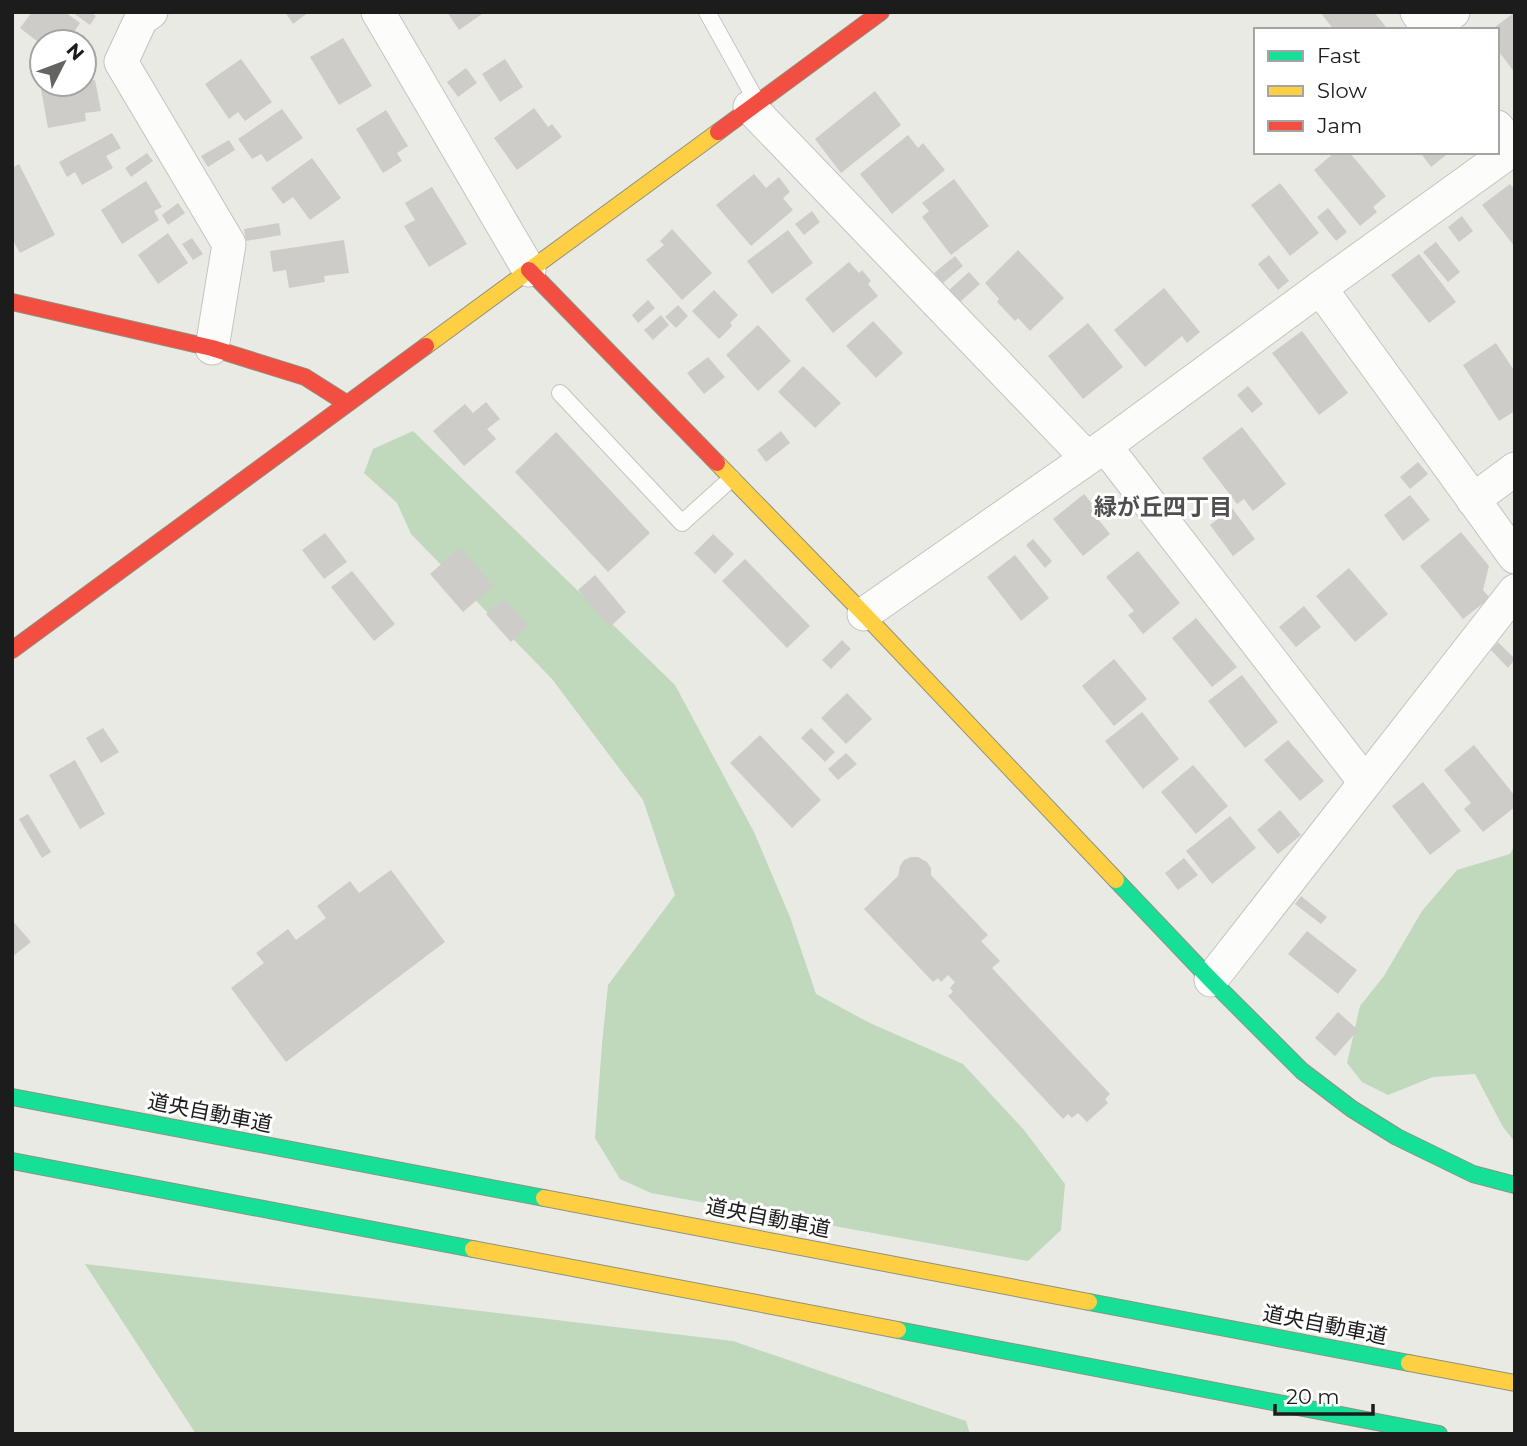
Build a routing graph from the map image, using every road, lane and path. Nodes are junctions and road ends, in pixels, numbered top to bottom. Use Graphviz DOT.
graph roads {
  1 [pos="151,12"];
  2 [pos="378,12"];
  3 [pos="707,12"];
  4 [pos="881,12"];
  5 [pos="1417,12"];
  6 [pos="1453,12"];
  7 [pos="1429,28"];
  8 [pos="1433,28"];
  9 [pos="753,105"];
  10 [pos="1493,154"];
  11 [pos="528,270"];
  12 [pos="1320,288"];
  13 [pos="12,302"];
  14 [pos="212,348"];
  15 [pos="560,393"];
  16 [pos="346,403"];
  17 [pos="1096,452"];
  18 [pos="1515,469"];
  19 [pos="732,478"];
  20 [pos="1473,500"];
  21 [pos="1515,557"];
  22 [pos="1515,591"];
  23 [pos="864,614"];
  24 [pos="12,650"];
  25 [pos="1365,782"];
  26 [pos="1211,979"];
  27 [pos="12,1097"];
  28 [pos="12,1161"];
  29 [pos="1515,1185"];
  30 [pos="1515,1383"];
  31 [pos="1439,1434"];
  1 -- 14 [label="street"];
  2 -- 11 [label="street"];
  3 -- 9 [label="lane"];
  4 -- 9 [label="main road"];
  5 -- 7 [label="street"];
  6 -- 8 [label="street"];
  9 -- 11 [label="main road"];
  9 -- 17 [label="street"];
  10 -- 12 [label="street"];
  11 -- 16 [label="main road"];
  11 -- 19 [label="main road"];
  12 -- 17 [label="street"];
  12 -- 20 [label="street"];
  13 -- 14 [label="main road"];
  14 -- 16 [label="main road"];
  15 -- 19 [label="lane"];
  16 -- 24 [label="main road"];
  17 -- 23 [label="street"];
  17 -- 25 [label="street"];
  18 -- 20 [label="street"];
  19 -- 23 [label="main road"];
  20 -- 21 [label="street"];
  22 -- 25 [label="street"];
  23 -- 26 [label="main road"];
  25 -- 26 [label="street"];
  26 -- 29 [label="main road"];
  27 -- 30 [label="main road, 道央自動車道"];
  28 -- 31 [label="main road"];
}
